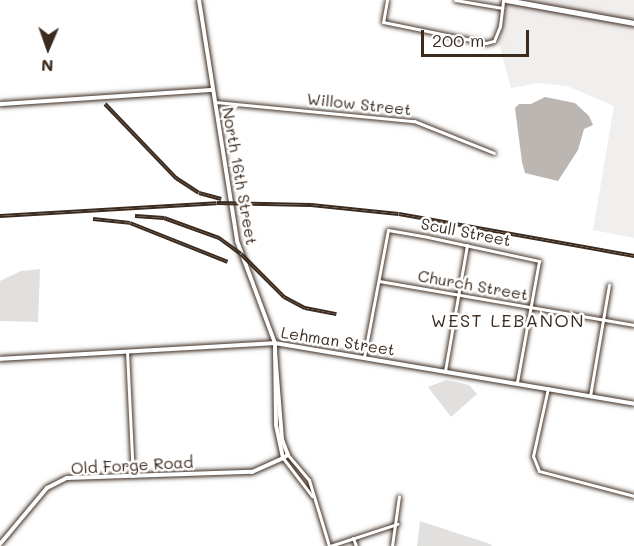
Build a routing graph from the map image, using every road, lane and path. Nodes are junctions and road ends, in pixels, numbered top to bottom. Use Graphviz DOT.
graph roads {
  1 [pos="199,0"];
  2 [pos="387,0"];
  3 [pos="455,0"];
  4 [pos="505,0"];
  5 [pos="502,8"];
  6 [pos="634,23"];
  7 [pos="213,90"];
  8 [pos="215,102"];
  9 [pos="0,105"];
  10 [pos="494,153"];
  11 [pos="467,245"];
  12 [pos="378,281"];
  13 [pos="609,285"];
  14 [pos="458,295"];
  15 [pos="531,308"];
  16 [pos="604,320"];
  17 [pos="634,326"];
  18 [pos="275,343"];
  19 [pos="127,351"];
  20 [pos="275,352"];
  21 [pos="364,357"];
  22 [pos="0,359"];
  23 [pos="445,371"];
  24 [pos="517,382"];
  25 [pos="548,388"];
  26 [pos="590,396"];
  27 [pos="634,404"];
  28 [pos="288,454"];
  29 [pos="284,458"];
  30 [pos="133,476"];
  31 [pos="399,496"];
  32 [pos="634,496"];
  33 [pos="314,498"];
  34 [pos="397,524"];
  35 [pos="353,538"];
  36 [pos="0,544"];
  37 [pos="330,546"];
  38 [pos="356,546"];
  39 [pos="392,546"];
  1 -- 7 [label="main road, North 16th Street"];
  2 -- 5 [label="street"];
  3 -- 5 [label="street"];
  4 -- 5 [label="street"];
  4 -- 6 [label="highway"];
  7 -- 8 [label="main road, North 16th Street"];
  7 -- 9 [label="main road"];
  8 -- 10 [label="street, Willow Street"];
  8 -- 18 [label="main road, North 16th Street"];
  11 -- 12 [label="street, Scull Street"];
  11 -- 14 [label="street"];
  11 -- 15 [label="street, Scull Street"];
  12 -- 14 [label="street, Church Street"];
  12 -- 21 [label="street"];
  13 -- 16 [label="street"];
  14 -- 15 [label="street, Church Street"];
  14 -- 23 [label="street"];
  15 -- 16 [label="street, Church Street"];
  15 -- 24 [label="street"];
  16 -- 17 [label="street, Church Street"];
  16 -- 26 [label="street"];
  18 -- 19 [label="main road, Lehman Street"];
  18 -- 20 [label="main road, North 16th Street"];
  18 -- 21 [label="main road, Lehman Street"];
  19 -- 22 [label="main road, Lehman Street"];
  19 -- 30 [label="street"];
  20 -- 28 [label="main road, North 16th Street"];
  20 -- 29 [label="main road, North 16th Street"];
  21 -- 23 [label="main road, Lehman Street"];
  23 -- 24 [label="main road, Lehman Street"];
  24 -- 25 [label="main road, Lehman Street"];
  25 -- 26 [label="main road, Lehman Street"];
  25 -- 32 [label="street"];
  26 -- 27 [label="main road, Lehman Street"];
  28 -- 29 [label="main road, Old Forge Road"];
  28 -- 33 [label="street, North 16th Street"];
  29 -- 30 [label="main road, Old Forge Road"];
  29 -- 33 [label="street, North 16th Street"];
  30 -- 36 [label="main road, Old Forge Road"];
  31 -- 34 [label="street"];
  33 -- 37 [label="street, North 16th Street"];
  34 -- 35 [label="street"];
  34 -- 39 [label="street"];
  35 -- 37 [label="street"];
  35 -- 38 [label="street"];
}
